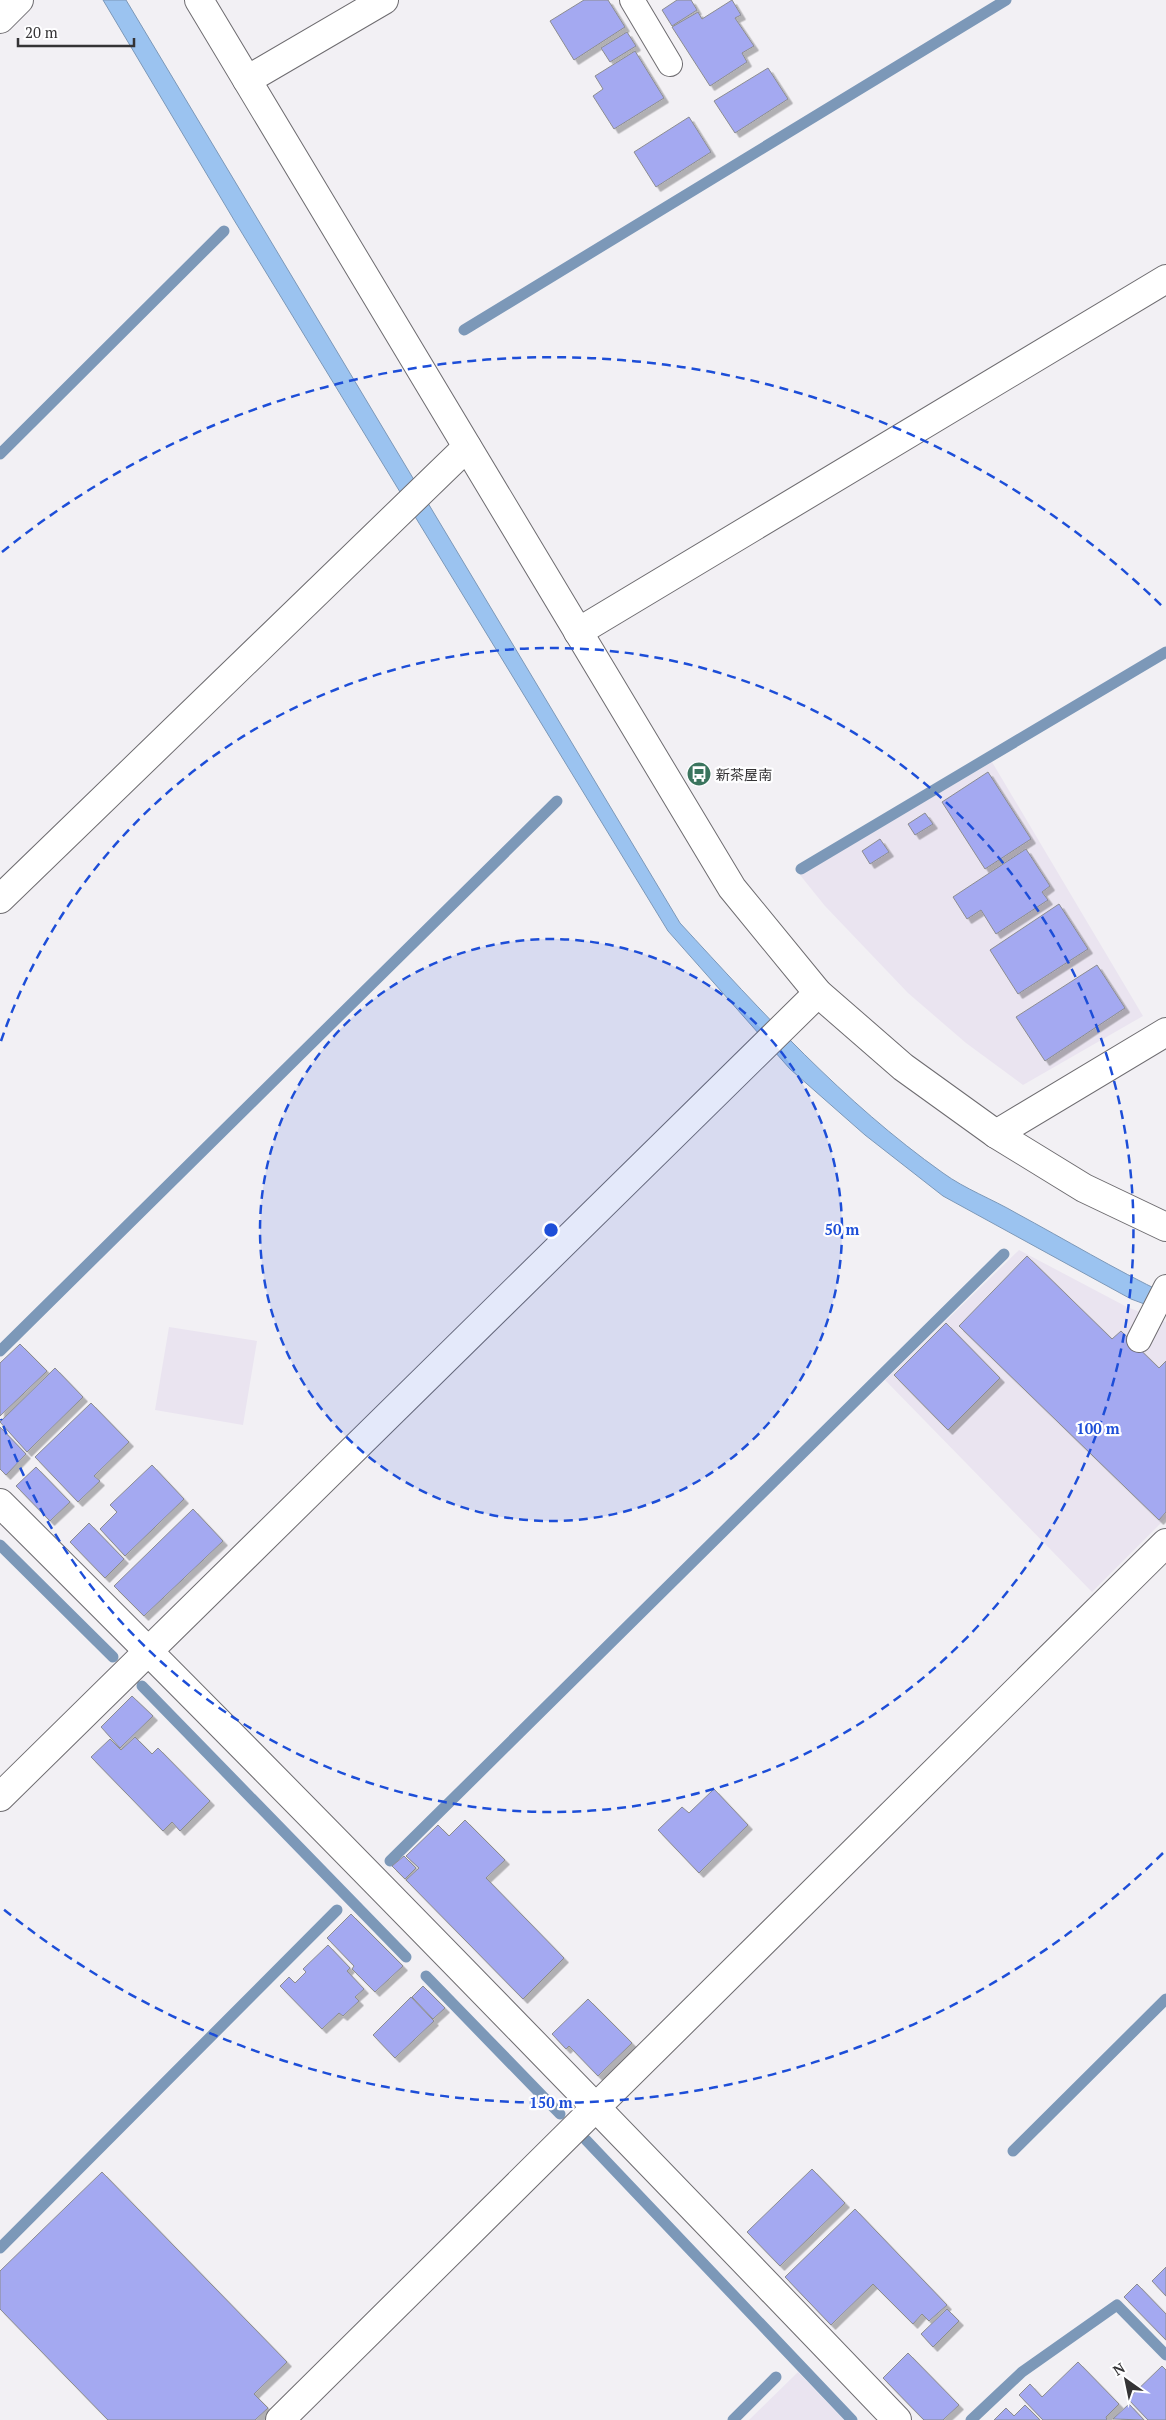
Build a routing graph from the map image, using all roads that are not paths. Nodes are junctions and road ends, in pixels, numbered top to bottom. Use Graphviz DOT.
graph roads {
  1 [pos="19,0"];
  2 [pos="199,0"];
  3 [pos="384,0"];
  4 [pos="632,0"];
  5 [pos="0,19"];
  6 [pos="670,64"];
  7 [pos="247,80"];
  8 [pos="1166,279"];
  9 [pos="467,447"];
  10 [pos="578,632"];
  11 [pos="0,899"];
  12 [pos="818,994"];
  13 [pos="1166,1032"];
  14 [pos="996,1134"];
  15 [pos="1166,1227"];
  16 [pos="1165,1288"];
  17 [pos="1139,1340"];
  18 [pos="0,1503"];
  19 [pos="1166,1543"];
  20 [pos="148,1650"];
  21 [pos="0,1797"];
  22 [pos="598,2107"];
  23 [pos="280,2420"];
  24 [pos="897,2420"];
  1 -- 5 [label="street"];
  2 -- 7 [label="street"];
  3 -- 7 [label="street"];
  4 -- 6 [label="lane"];
  7 -- 9 [label="street"];
  8 -- 10 [label="street"];
  9 -- 10 [label="street"];
  9 -- 11 [label="street"];
  10 -- 12 [label="street"];
  12 -- 14 [label="street"];
  12 -- 20 [label="street"];
  13 -- 14 [label="street"];
  14 -- 15 [label="street"];
  16 -- 17 [label="lane"];
  18 -- 20 [label="street"];
  19 -- 22 [label="street"];
  20 -- 21 [label="street"];
  20 -- 22 [label="street"];
  22 -- 23 [label="street"];
  22 -- 24 [label="street"];
}
